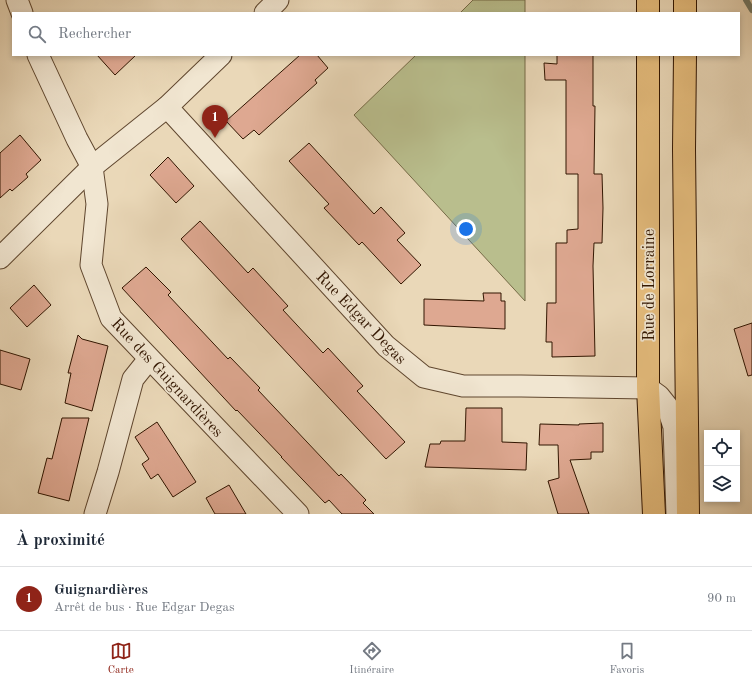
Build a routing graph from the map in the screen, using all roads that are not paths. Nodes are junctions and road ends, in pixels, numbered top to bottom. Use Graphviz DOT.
graph roads {
  1 [pos="17,0"];
  2 [pos="278,0"];
  3 [pos="648,0"];
  4 [pos="685,0"];
  5 [pos="22,12"];
  6 [pos="266,12"];
  7 [pos="648,12"];
  8 [pos="685,12"];
  9 [pos="38,56"];
  10 [pos="220,56"];
  11 [pos="648,56"];
  12 [pos="685,56"];
  13 [pos="167,107"];
  14 [pos="92,167"];
  15 [pos="0,258"];
  16 [pos="149,359"];
  17 [pos="648,388"];
  18 [pos="95,514"];
  19 [pos="298,514"];
  20 [pos="654,514"];
  21 [pos="677,514"];
  22 [pos="688,514"];
  1 -- 5 [label="street"];
  2 -- 6 [label="street"];
  3 -- 7 [label="main road"];
  4 -- 8 [label="main road"];
  9 -- 14 [label="street"];
  10 -- 13 [label="street"];
  11 -- 17 [label="main road, Rue de Lorraine"];
  12 -- 22 [label="main road"];
  13 -- 14 [label="street"];
  13 -- 17 [label="street, Rue Edgar Degas"];
  14 -- 15 [label="street"];
  14 -- 16 [label="street, Rue des Guignardières"];
  16 -- 18 [label="street"];
  16 -- 19 [label="street, Rue des Guignardières"];
  17 -- 20 [label="main road, Rue de Lorraine"];
  17 -- 21 [label="street"];
}
